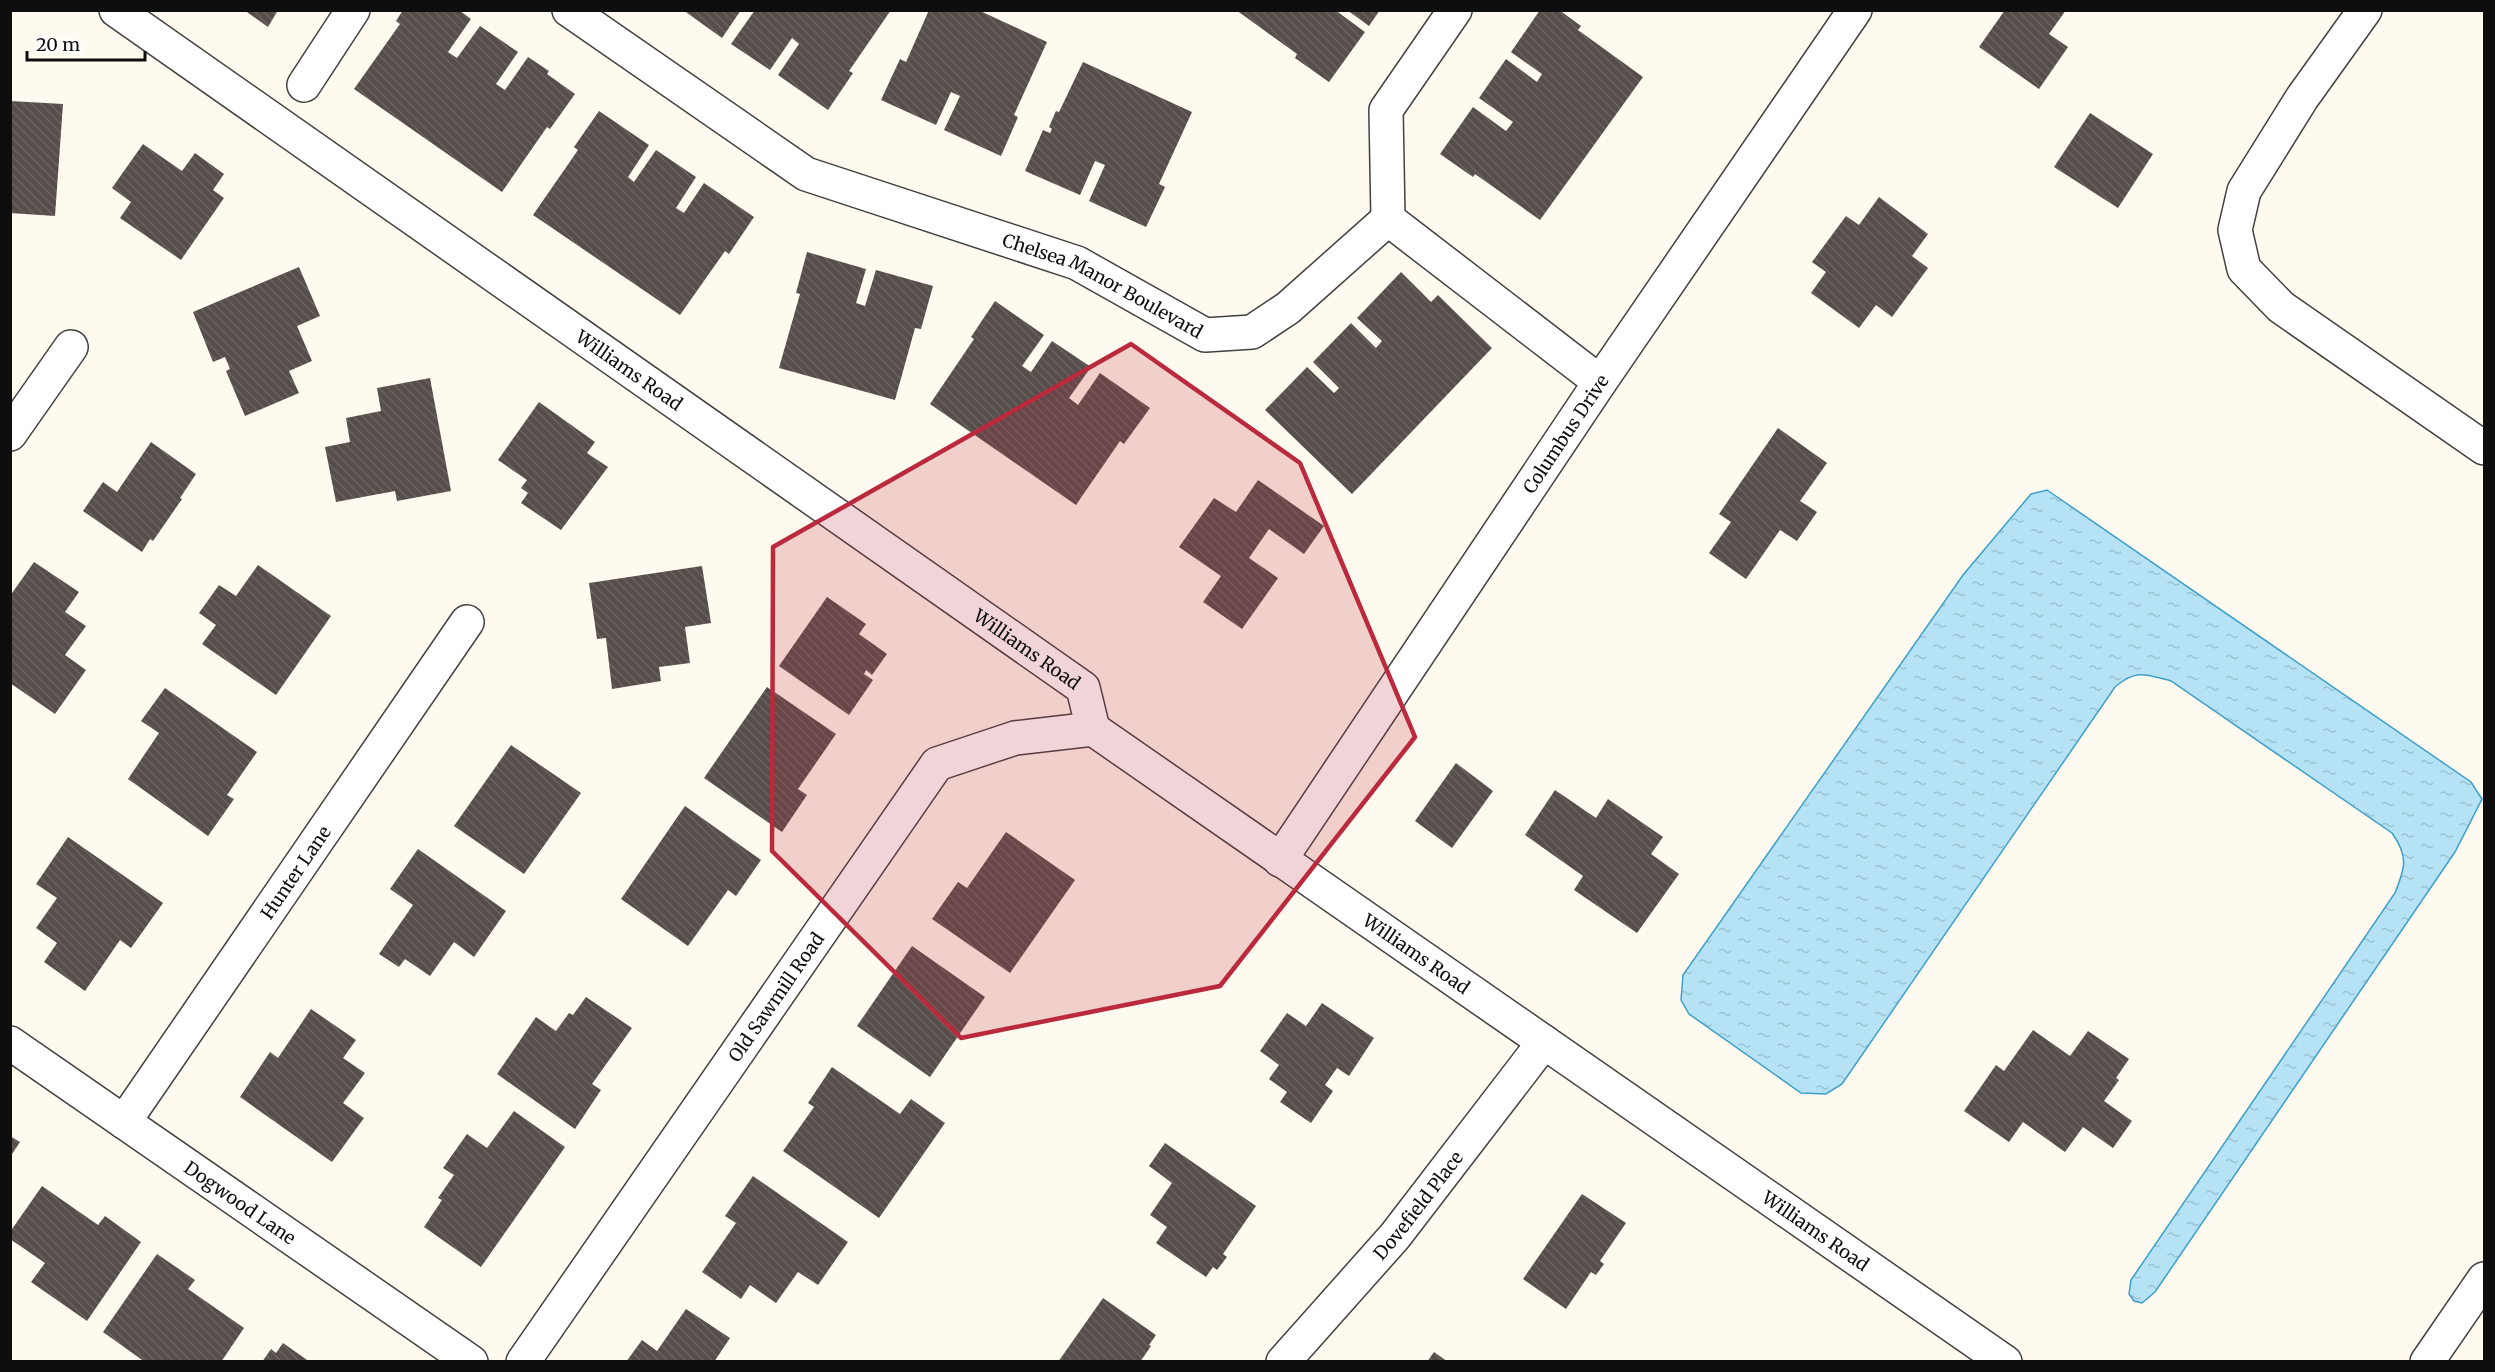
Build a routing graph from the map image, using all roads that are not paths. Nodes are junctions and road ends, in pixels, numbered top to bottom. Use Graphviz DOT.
graph roads {
  1 [pos="116,10"];
  2 [pos="353,10"];
  3 [pos="569,10"];
  4 [pos="1455,10"];
  5 [pos="1855,10"];
  6 [pos="2365,10"];
  7 [pos="304,85"];
  8 [pos="1388,219"];
  9 [pos="70,347"];
  10 [pos="1600,382"];
  11 [pos="10,434"];
  12 [pos="2484,448"];
  13 [pos="467,622"];
  14 [pos="1093,729"];
  15 [pos="1280,860"];
  16 [pos="1544,1042"];
  17 [pos="10,1043"];
  18 [pos="124,1122"];
  19 [pos="2484,1279"];
  20 [pos="2002,1361"];
  21 [pos="471,1362"];
  22 [pos="523,1362"];
  23 [pos="1283,1362"];
  24 [pos="2427,1362"];
  1 -- 14 [label="street, Williams Road"];
  2 -- 7 [label="street"];
  3 -- 8 [label="street, Chelsea Manor Boulevard"];
  4 -- 8 [label="street"];
  5 -- 10 [label="street, Columbus Drive"];
  6 -- 12 [label="street"];
  8 -- 10 [label="street"];
  9 -- 11 [label="street"];
  10 -- 15 [label="street, Columbus Drive"];
  13 -- 18 [label="street, Hunter Lane"];
  14 -- 15 [label="street, Williams Road"];
  14 -- 22 [label="street, Old Sawmill Road"];
  15 -- 16 [label="street, Williams Road"];
  16 -- 20 [label="street, Williams Road"];
  16 -- 23 [label="street, Dovefield Place"];
  17 -- 18 [label="street, Dogwood Lane"];
  18 -- 21 [label="street, Dogwood Lane"];
  19 -- 24 [label="street"];
}
